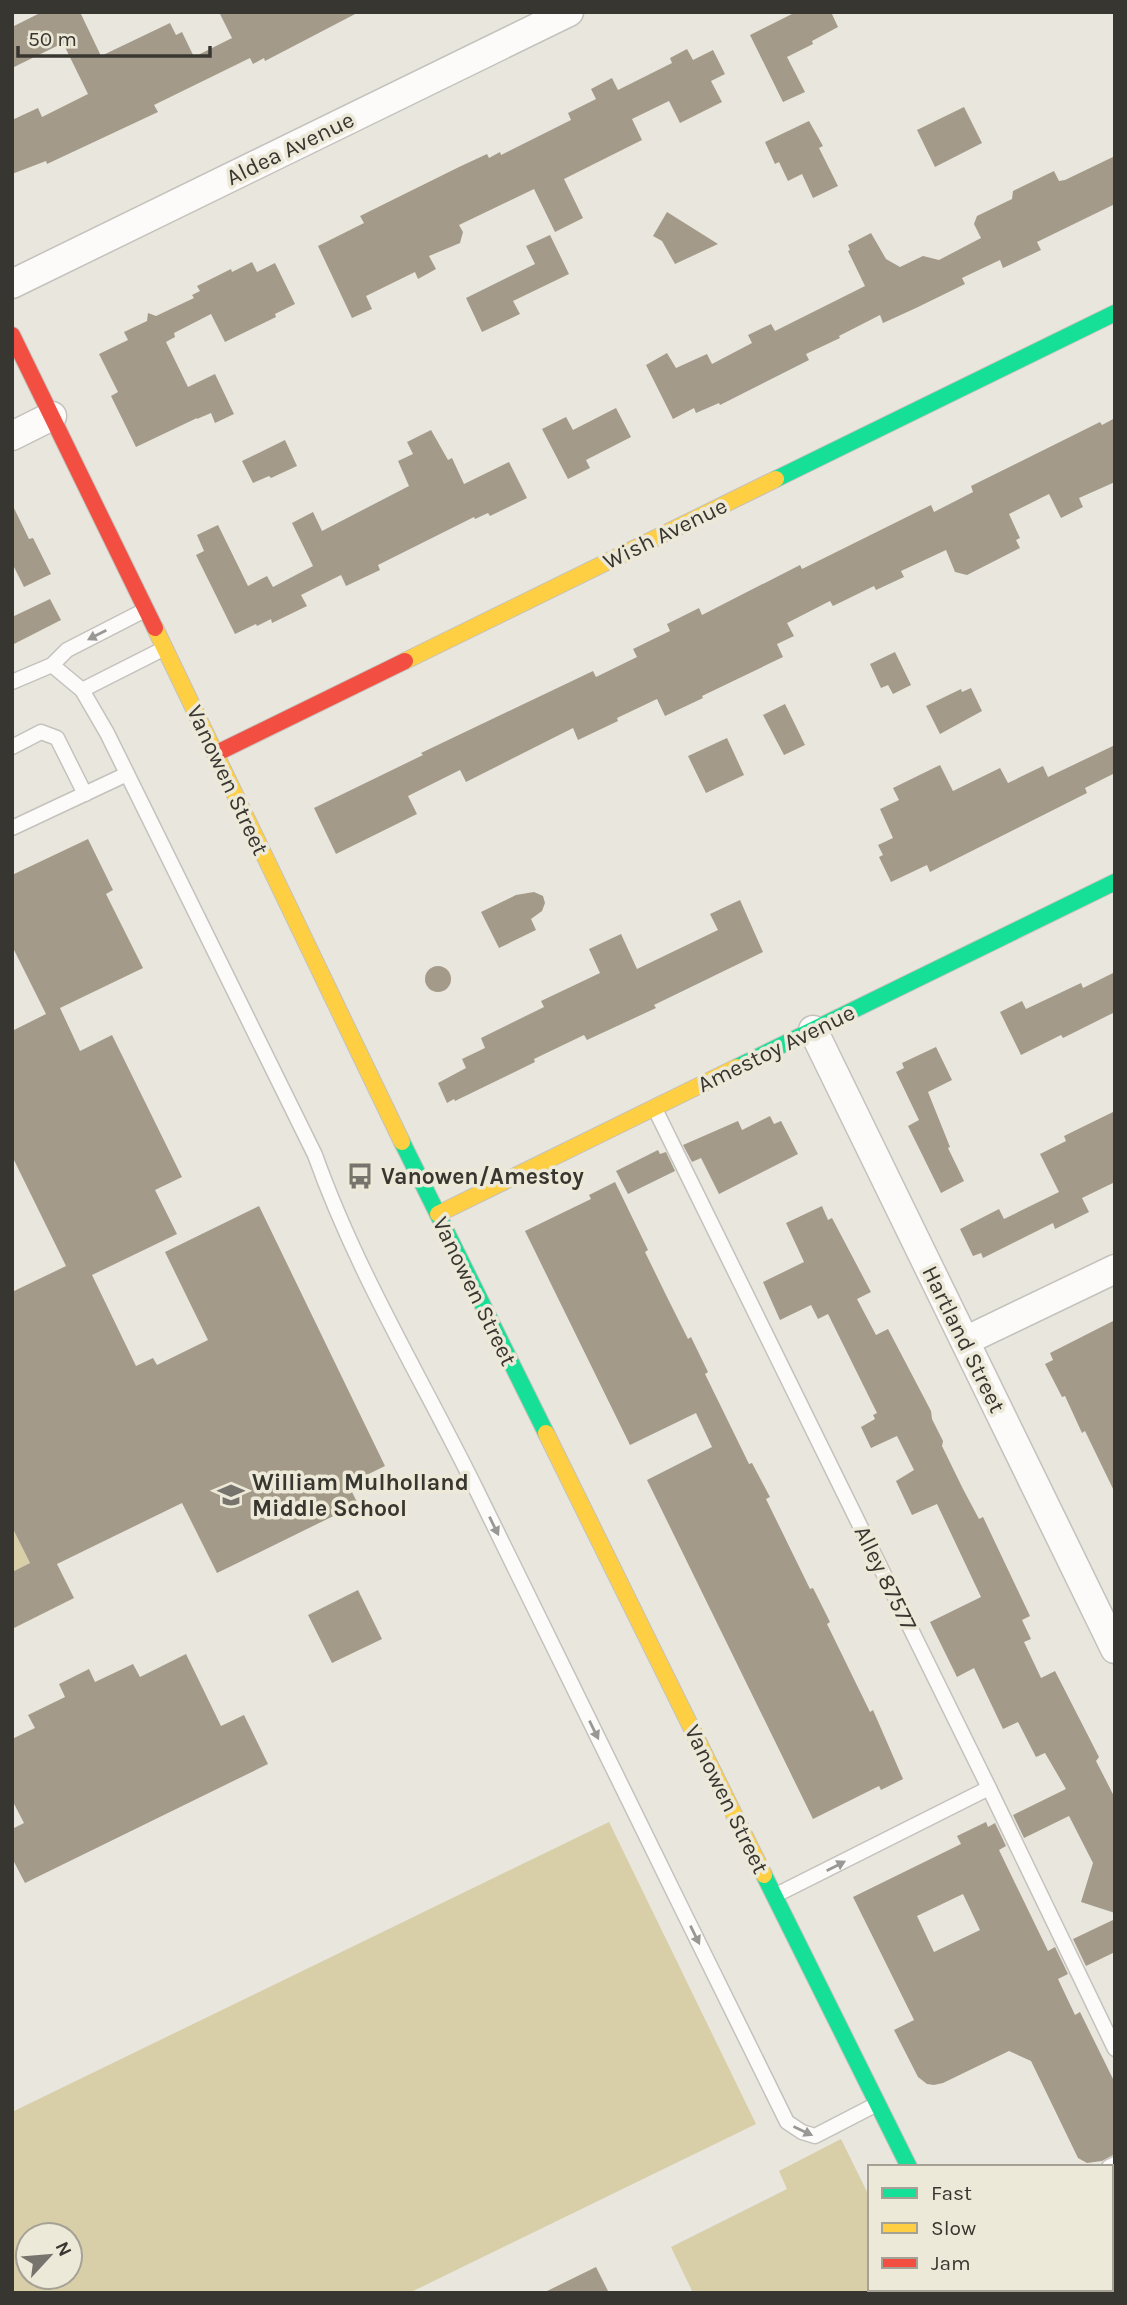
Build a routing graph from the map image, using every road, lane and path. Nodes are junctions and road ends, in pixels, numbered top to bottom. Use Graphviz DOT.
graph roads {
  1 [pos="569,12"];
  2 [pos="12,284"];
  3 [pos="1115,313"];
  4 [pos="12,335"];
  5 [pos="52,416"];
  6 [pos="12,436"];
  7 [pos="147,610"];
  8 [pos="165,648"];
  9 [pos="52,665"];
  10 [pos="12,682"];
  11 [pos="82,690"];
  12 [pos="12,747"];
  13 [pos="215,754"];
  14 [pos="127,774"];
  15 [pos="85,794"];
  16 [pos="12,828"];
  17 [pos="1115,882"];
  18 [pos="813,1030"];
  19 [pos="654,1108"];
  20 [pos="438,1214"];
  21 [pos="1115,1269"];
  22 [pos="965,1341"];
  23 [pos="1115,1649"];
  24 [pos="989,1788"];
  25 [pos="775,1895"];
  26 [pos="1115,2049"];
  27 [pos="877,2104"];
  28 [pos="908,2165"];
  1 -- 2 [label="street, Aldea Avenue"];
  3 -- 13 [label="main road, Wish Avenue"];
  4 -- 5 [label="main road, Vanowen Street"];
  5 -- 6 [label="street"];
  5 -- 7 [label="main road, Vanowen Street"];
  7 -- 8 [label="main road, Vanowen Street"];
  7 -- 9 [label="lane, one-way"];
  8 -- 11 [label="lane"];
  8 -- 13 [label="main road, Vanowen Street"];
  9 -- 10 [label="lane"];
  9 -- 11 [label="lane"];
  11 -- 14 [label="lane"];
  12 -- 15 [label="lane"];
  13 -- 20 [label="main road, Vanowen Street"];
  14 -- 15 [label="lane"];
  14 -- 27 [label="lane, one-way"];
  15 -- 16 [label="lane"];
  17 -- 18 [label="main road, Amestoy Avenue"];
  18 -- 19 [label="main road, Amestoy Avenue"];
  18 -- 22 [label="street, Hartland Street"];
  19 -- 20 [label="main road, Amestoy Avenue"];
  19 -- 24 [label="lane, Alley 87577"];
  20 -- 25 [label="main road, Vanowen Street"];
  21 -- 22 [label="street"];
  22 -- 23 [label="street, Hartland Street"];
  25 -- 24 [label="lane, one-way"];
  24 -- 26 [label="lane, Alley 87577"];
  25 -- 27 [label="main road, Vanowen Street"];
  27 -- 28 [label="main road, Vanowen Street"];
}
